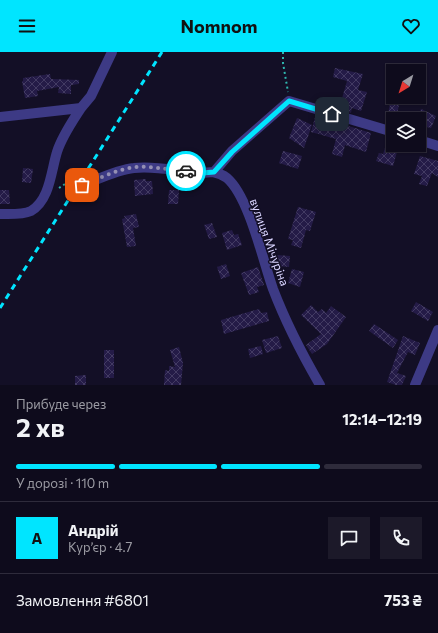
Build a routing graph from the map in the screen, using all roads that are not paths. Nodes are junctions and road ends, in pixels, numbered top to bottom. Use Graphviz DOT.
graph roads {
  1 [pos="112,52"];
  2 [pos="81,108"];
  3 [pos="0,118"];
  4 [pos="386,130"];
  5 [pos="426,142"];
  6 [pos="438,146"];
  7 [pos="224,161"];
  8 [pos="214,172"];
  9 [pos="227,178"];
  10 [pos="82,185"];
  11 [pos="0,214"];
  12 [pos="438,330"];
  13 [pos="320,385"];
  14 [pos="415,385"];
  1 -- 2 [label="street"];
  2 -- 3 [label="street"];
  2 -- 11 [label="street"];
  4 -- 7 [label="street"];
  5 -- 6 [label="street"];
  7 -- 8 [label="street"];
  7 -- 9 [label="street"];
  8 -- 9 [label="street"];
  8 -- 10 [label="street"];
  9 -- 13 [label="street, вулиця Мічуріна"];
  12 -- 14 [label="street"];
}
